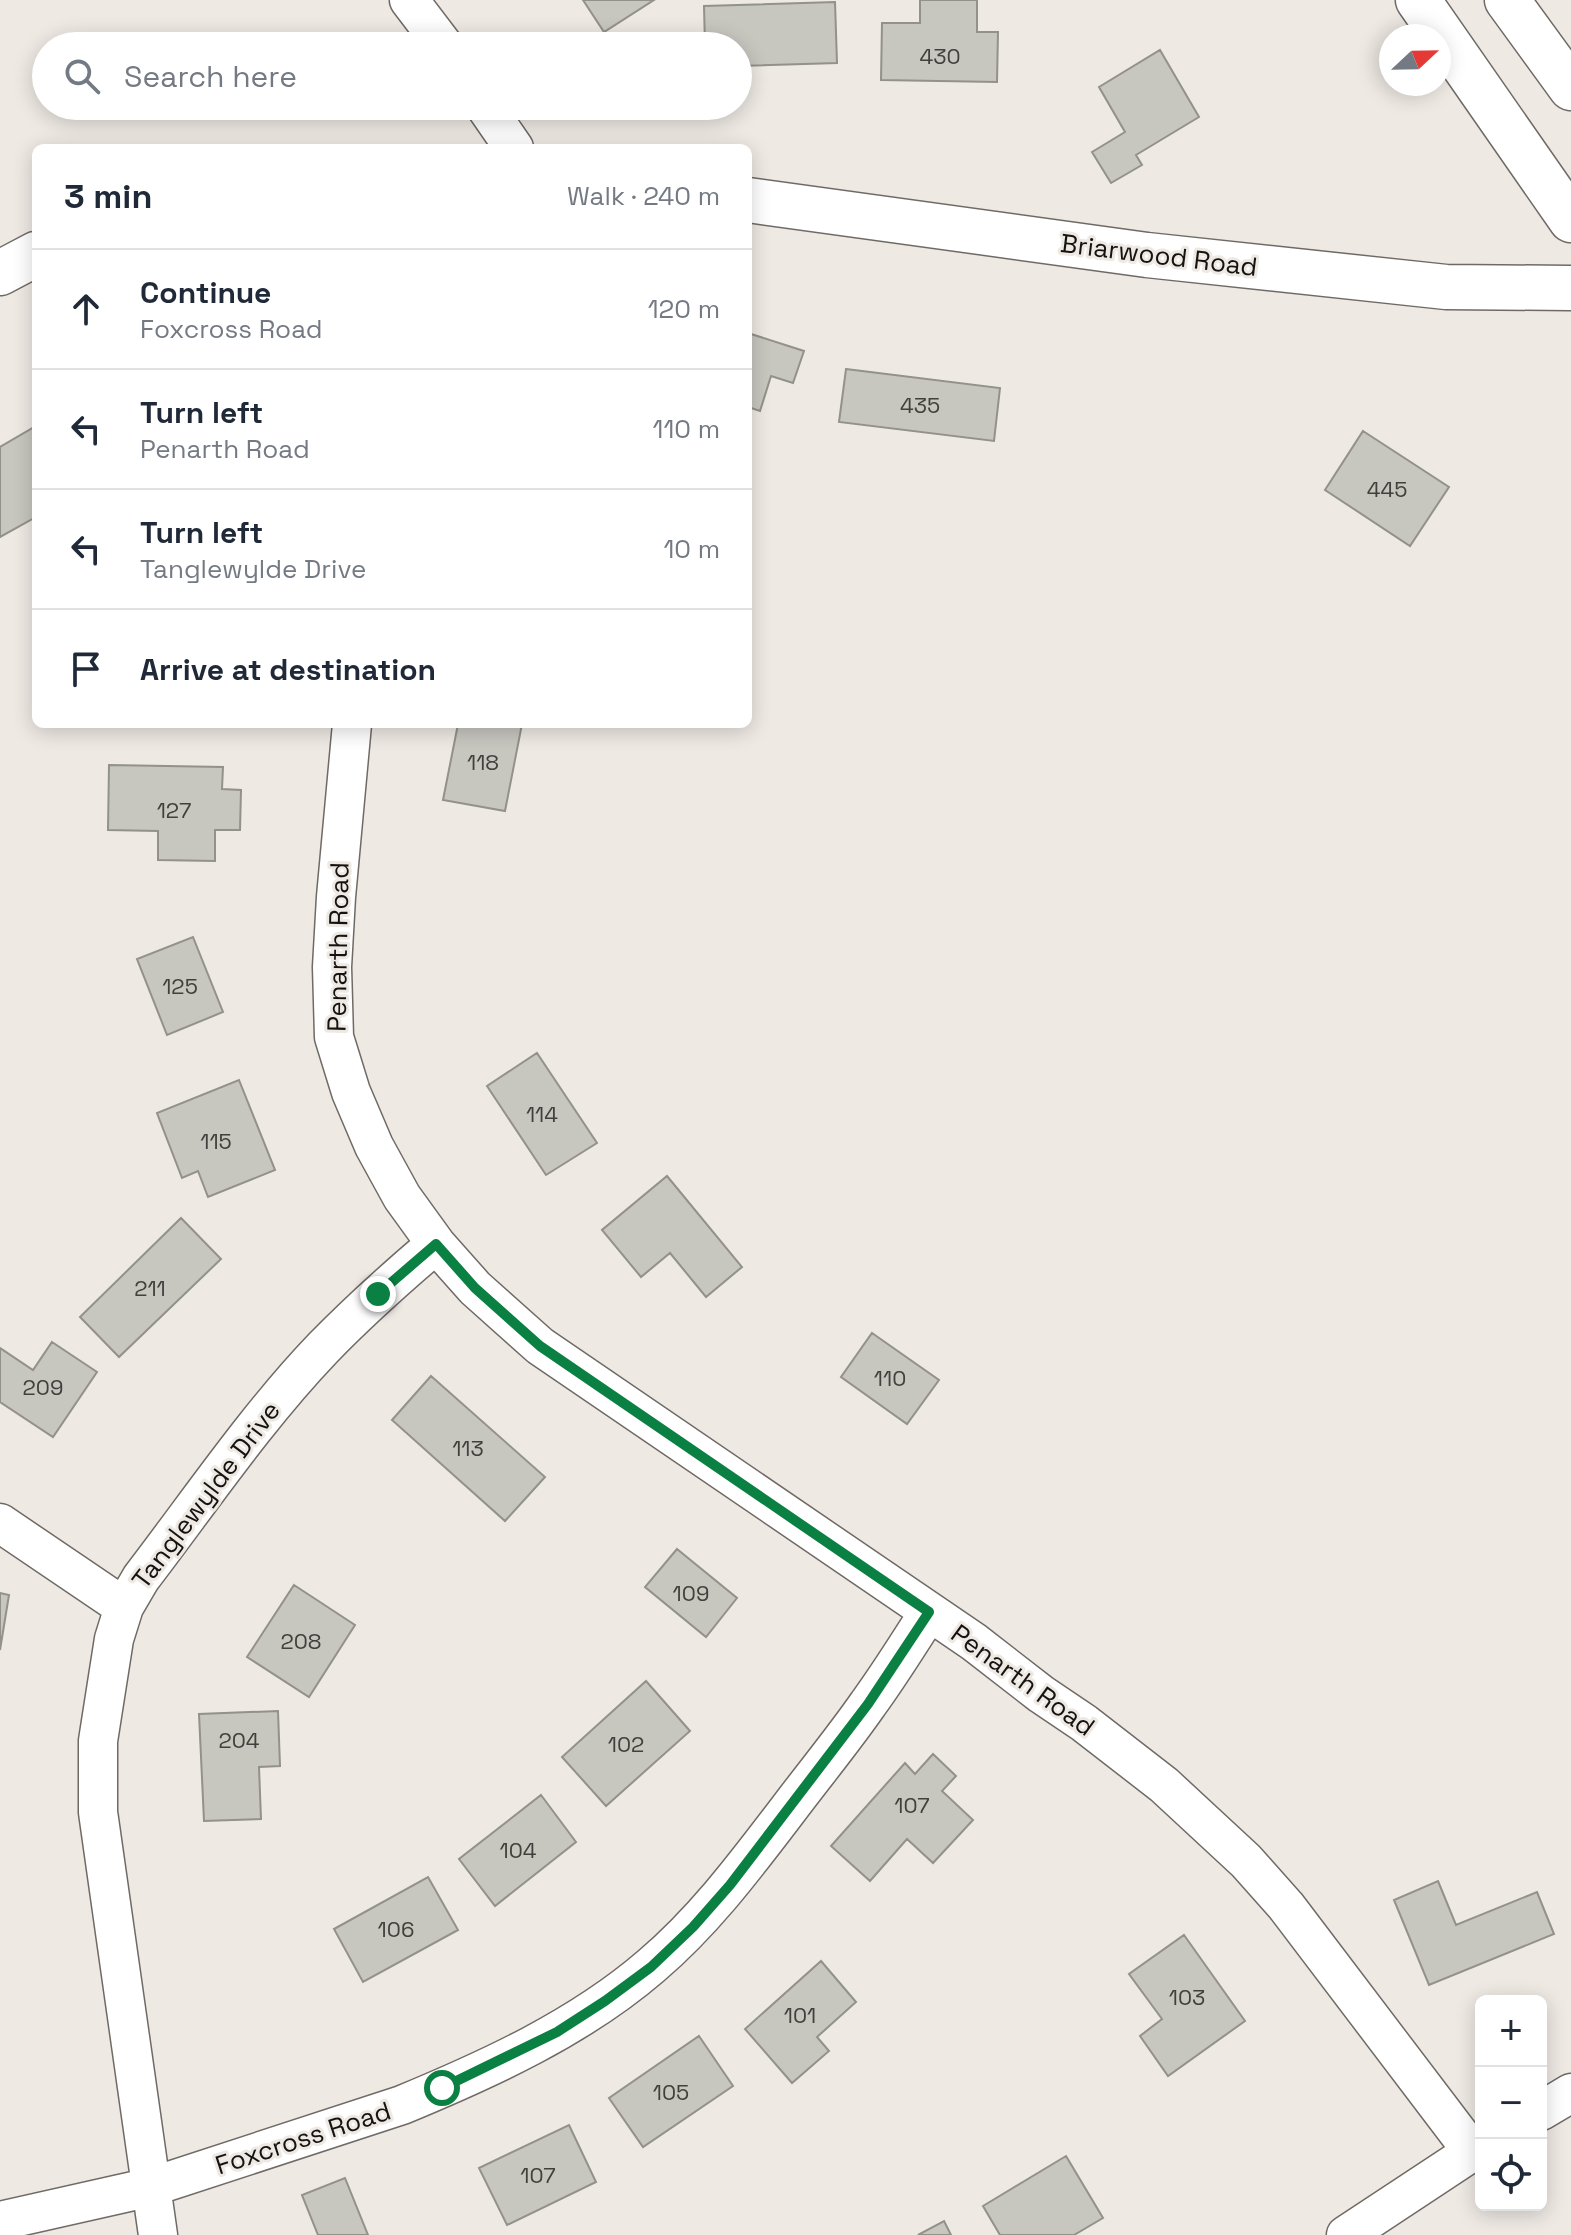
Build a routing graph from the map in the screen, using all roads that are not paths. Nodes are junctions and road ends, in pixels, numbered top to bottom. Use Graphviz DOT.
graph roads {
  1 [pos="409,0"];
  2 [pos="1418,0"];
  3 [pos="1507,0"];
  4 [pos="433,32"];
  5 [pos="1571,88"];
  6 [pos="495,120"];
  7 [pos="511,144"];
  8 [pos="752,201"];
  9 [pos="1571,220"];
  10 [pos="32,256"];
  11 [pos="0,273"];
  12 [pos="1571,288"];
  13 [pos="352,728"];
  14 [pos="436,1244"];
  15 [pos="0,1523"];
  16 [pos="124,1607"];
  17 [pos="929,1612"];
  18 [pos="1571,2093"];
  19 [pos="1547,2107"];
  20 [pos="1475,2145"];
  21 [pos="1475,2149"];
  22 [pos="151,2187"];
  23 [pos="0,2221"];
  24 [pos="158,2235"];
  25 [pos="1346,2235"];
  1 -- 4 [label="street"];
  2 -- 9 [label="street"];
  3 -- 5 [label="street"];
  6 -- 7 [label="street"];
  8 -- 12 [label="street, Briarwood Road"];
  10 -- 11 [label="street"];
  13 -- 14 [label="street, Penarth Road"];
  14 -- 16 [label="street, Tanglewylde Drive"];
  14 -- 17 [label="street, Penarth Road"];
  15 -- 16 [label="street"];
  16 -- 22 [label="street, Tanglewylde Drive"];
  17 -- 20 [label="street, Penarth Road"];
  17 -- 22 [label="street, Foxcross Road"];
  18 -- 19 [label="street"];
  21 -- 25 [label="street"];
  22 -- 23 [label="street, Foxcross Road"];
  22 -- 24 [label="street, Tanglewylde Drive"];
}
